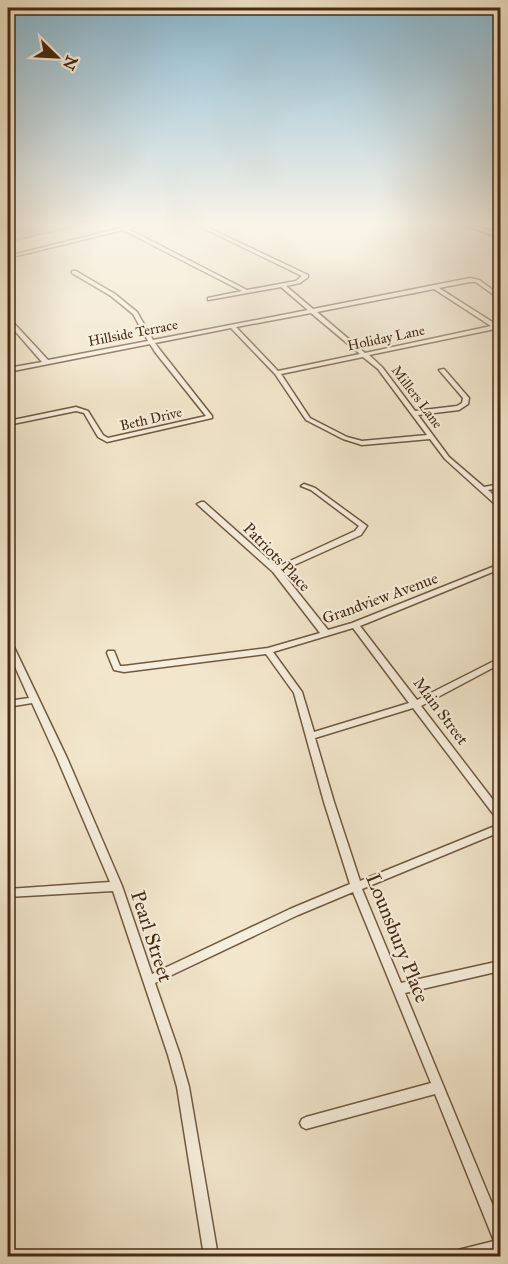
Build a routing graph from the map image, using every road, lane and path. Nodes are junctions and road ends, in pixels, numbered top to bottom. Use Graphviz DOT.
graph roads {
  1 [pos="91,283"];
  2 [pos="230,283"];
  3 [pos="290,283"];
  4 [pos="462,283"];
  5 [pos="478,283"];
  6 [pos="282,285"];
  7 [pos="435,287"];
  8 [pos="248,292"];
  9 [pos="501,297"];
  10 [pos="210,299"];
  11 [pos="312,311"];
  12 [pos="8,320"];
  13 [pos="232,326"];
  14 [pos="499,328"];
  15 [pos="152,342"];
  16 [pos="363,355"];
  17 [pos="47,363"];
  18 [pos="8,370"];
  19 [pos="442,370"];
  20 [pos="277,373"];
  21 [pos="416,413"];
  22 [pos="8,423"];
  23 [pos="432,437"];
  24 [pos="304,486"];
  25 [pos="501,486"];
  26 [pos="483,489"];
  27 [pos="201,504"];
  28 [pos="501,504"];
  29 [pos="501,566"];
  30 [pos="276,570"];
  31 [pos="355,625"];
  32 [pos="326,634"];
  33 [pos="8,643"];
  34 [pos="268,651"];
  35 [pos="111,653"];
  36 [pos="501,661"];
  37 [pos="34,700"];
  38 [pos="417,704"];
  39 [pos="8,705"];
  40 [pos="310,736"];
  41 [pos="501,816"];
  42 [pos="501,828"];
  43 [pos="117,886"];
  44 [pos="356,886"];
  45 [pos="8,893"];
  46 [pos="501,966"];
  47 [pos="148,981"];
  48 [pos="399,989"];
  49 [pos="439,1087"];
  50 [pos="306,1123"];
  51 [pos="501,1238"];
  52 [pos="501,1246"];
  53 [pos="211,1257"];
  54 [pos="462,1257"];
  1 -- 15 [label="street"];
  2 -- 8 [label="street"];
  3 -- 6 [label="street"];
  4 -- 7 [label="street, Hillside Terrace"];
  5 -- 9 [label="street, Hillside Terrace"];
  6 -- 8 [label="street"];
  6 -- 11 [label="street, Millers Lane"];
  7 -- 11 [label="street, Hillside Terrace"];
  7 -- 14 [label="street"];
  8 -- 10 [label="street"];
  11 -- 13 [label="street, Hillside Terrace"];
  11 -- 16 [label="street, Millers Lane"];
  12 -- 17 [label="street"];
  13 -- 15 [label="street, Hillside Terrace"];
  13 -- 20 [label="street"];
  14 -- 16 [label="street, Holiday Lane"];
  15 -- 17 [label="street, Hillside Terrace"];
  15 -- 22 [label="street, Beth Drive"];
  16 -- 20 [label="street, Holiday Lane"];
  16 -- 21 [label="street, Millers Lane"];
  17 -- 18 [label="street, Hillside Terrace"];
  19 -- 21 [label="street"];
  20 -- 23 [label="street"];
  21 -- 23 [label="street, Millers Lane"];
  23 -- 26 [label="street, Millers Lane"];
  24 -- 30 [label="street"];
  25 -- 26 [label="street"];
  26 -- 28 [label="street, Millers Lane"];
  27 -- 30 [label="street, Patriots Place"];
  29 -- 31 [label="street, Grandview Avenue"];
  30 -- 32 [label="street, Patriots Place"];
  31 -- 32 [label="street, Grandview Avenue"];
  31 -- 38 [label="street, Main Street"];
  32 -- 34 [label="street, Grandview Avenue"];
  33 -- 37 [label="street, Pearl Street"];
  34 -- 35 [label="street, Grandview Avenue"];
  34 -- 40 [label="street, Lounsbury Place"];
  36 -- 38 [label="street"];
  37 -- 39 [label="street"];
  37 -- 43 [label="street, Pearl Street"];
  38 -- 40 [label="street"];
  38 -- 41 [label="street, Main Street"];
  40 -- 44 [label="street, Lounsbury Place"];
  42 -- 44 [label="street"];
  43 -- 45 [label="street"];
  43 -- 47 [label="street, Pearl Street"];
  44 -- 47 [label="street"];
  44 -- 48 [label="street, Lounsbury Place"];
  46 -- 48 [label="street"];
  47 -- 53 [label="street, Pearl Street"];
  48 -- 49 [label="street, Lounsbury Place"];
  49 -- 50 [label="street"];
  49 -- 51 [label="street, Lounsbury Place"];
  52 -- 54 [label="street"];
}
